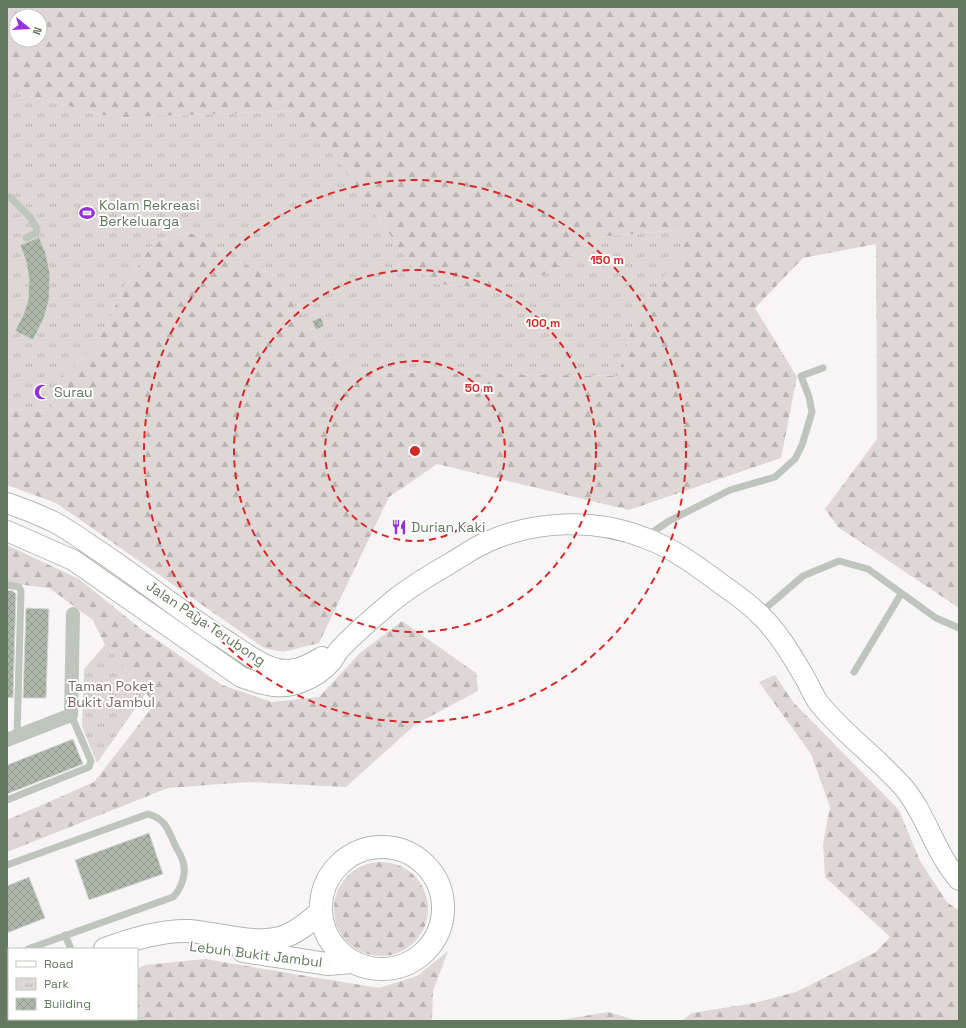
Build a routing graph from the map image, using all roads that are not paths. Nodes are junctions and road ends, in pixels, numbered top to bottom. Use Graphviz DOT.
graph roads {
  1 [pos="8,197"];
  2 [pos="26,238"];
  3 [pos="823,368"];
  4 [pos="7,503"];
  5 [pos="7,531"];
  6 [pos="645,538"];
  7 [pos="7,585"];
  8 [pos="901,594"];
  9 [pos="73,614"];
  10 [pos="759,614"];
  11 [pos="959,628"];
  12 [pos="340,648"];
  13 [pos="854,672"];
  14 [pos="71,715"];
  15 [pos="12,738"];
  16 [pos="7,800"];
  17 [pos="7,864"];
  18 [pos="959,880"];
  19 [pos="321,912"];
  20 [pos="65,935"];
  21 [pos="31,948"];
  22 [pos="71,948"];
  23 [pos="108,948"];
  24 [pos="138,955"];
  25 [pos="352,962"];
  1 -- 2 [label="lane"];
  3 -- 6 [label="lane"];
  4 -- 12 [label="main road, Jalan Paya Terubong"];
  5 -- 12 [label="main road, Jalan Paya Terubong"];
  6 -- 10 [label="main road"];
  6 -- 12 [label="main road"];
  7 -- 15 [label="lane"];
  8 -- 10 [label="lane"];
  8 -- 11 [label="lane"];
  8 -- 13 [label="lane"];
  9 -- 14 [label="street"];
  10 -- 18 [label="main road"];
  14 -- 15 [label="street"];
  14 -- 16 [label="lane"];
  17 -- 20 [label="lane"];
  19 -- 23 [label="main road, Lebuh Bukit Jambul"];
  19 -- 25 [label="main road"];
  19 -- 25 [label="main road"];
  20 -- 21 [label="lane"];
  20 -- 22 [label="lane"];
  24 -- 25 [label="main road, Lebuh Bukit Jambul"];
}
